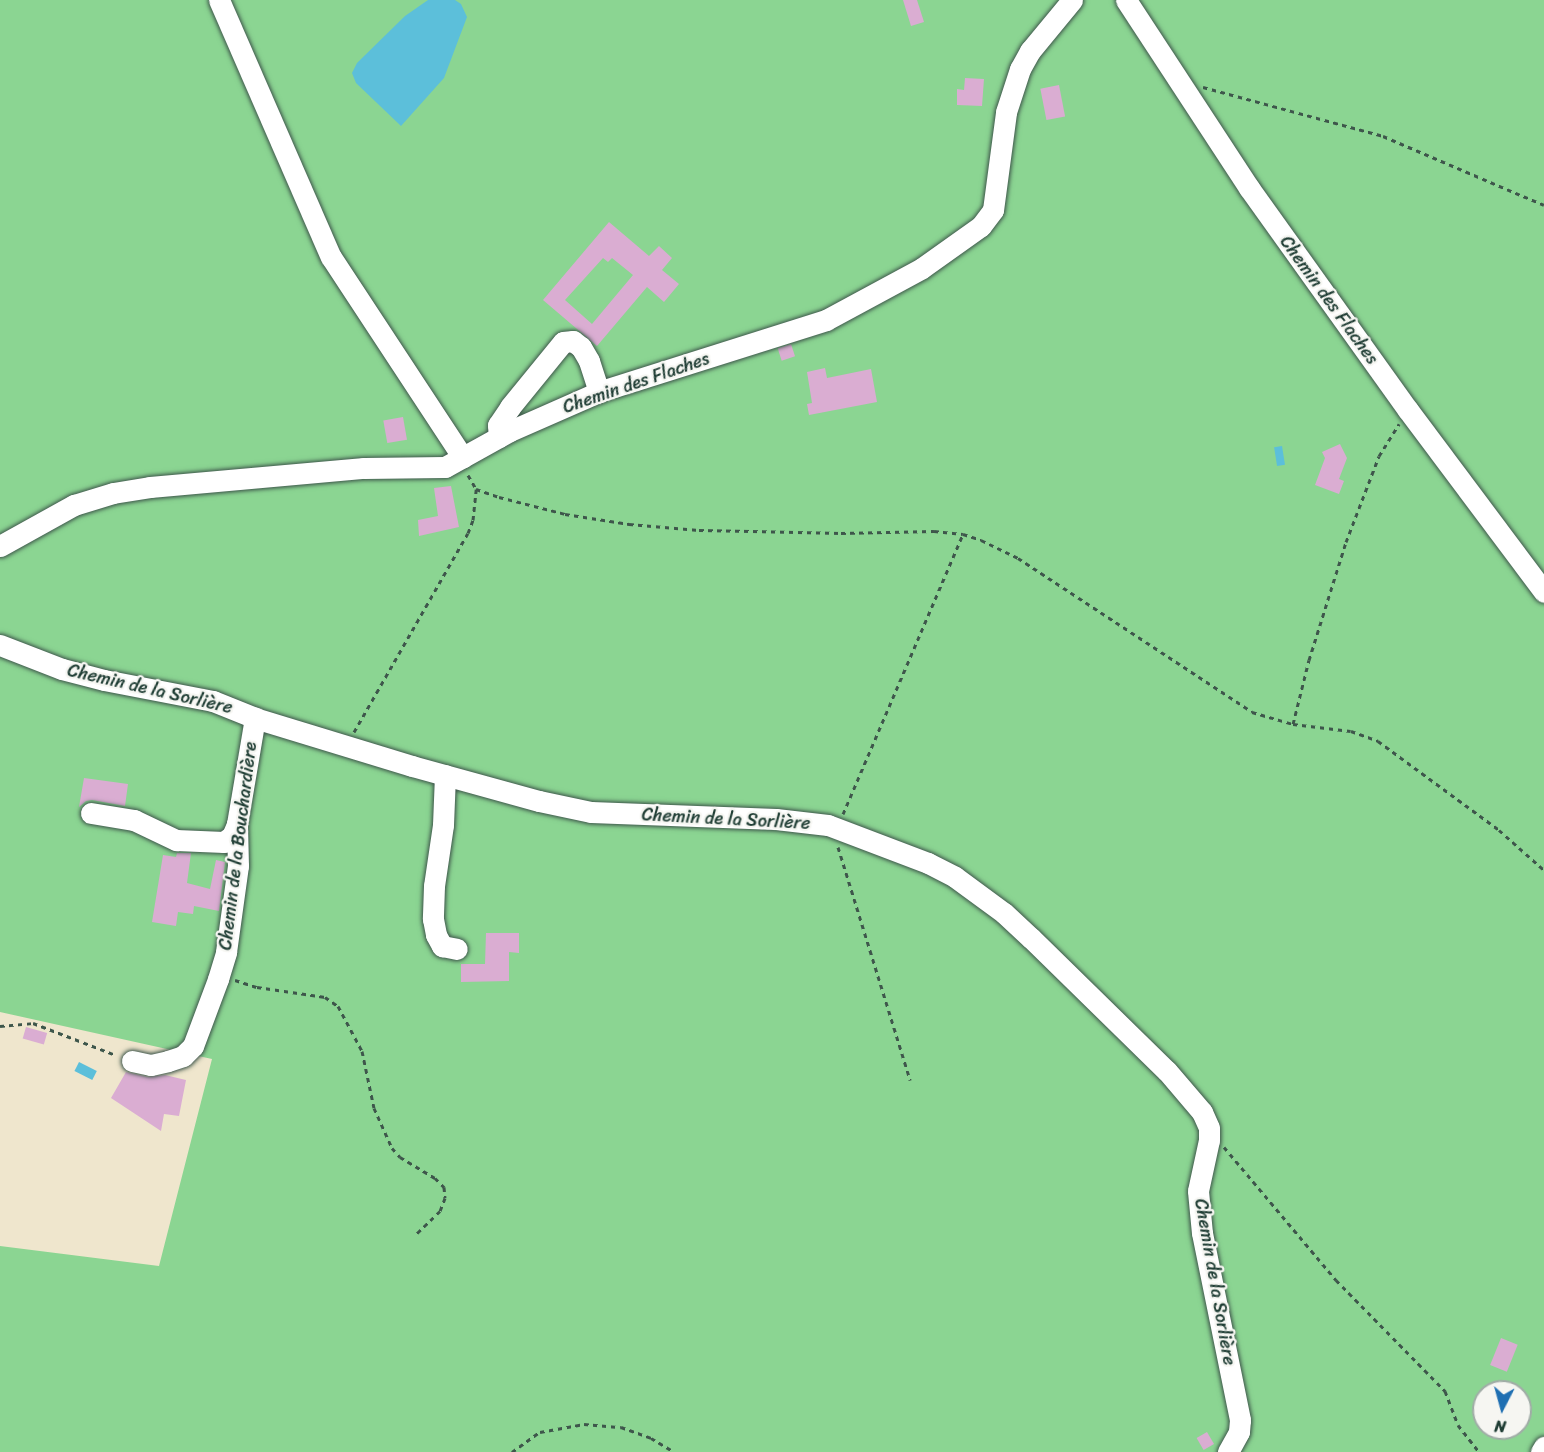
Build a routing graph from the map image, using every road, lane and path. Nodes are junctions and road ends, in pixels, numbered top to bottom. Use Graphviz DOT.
graph roads {
  1 [pos="219,0"];
  2 [pos="1072,0"];
  3 [pos="1126,0"];
  4 [pos="1185,90"];
  5 [pos="1544,205"];
  6 [pos="599,392"];
  7 [pos="1408,410"];
  8 [pos="499,437"];
  9 [pos="464,458"];
  10 [pos="476,489"];
  11 [pos="963,534"];
  12 [pos="0,546"];
  13 [pos="1544,592"];
  14 [pos="0,645"];
  15 [pos="255,718"];
  16 [pos="1293,724"];
  17 [pos="350,746"];
  18 [pos="445,775"];
  19 [pos="91,813"];
  20 [pos="237,824"];
  21 [pos="838,828"];
  22 [pos="1544,870"];
  23 [pos="457,949"];
  24 [pos="220,974"];
  25 [pos="0,1026"];
  26 [pos="132,1061"];
  27 [pos="910,1080"];
  28 [pos="1209,1140"];
  29 [pos="417,1233"];
  30 [pos="1544,1447"];
  31 [pos="512,1452"];
  32 [pos="674,1452"];
  33 [pos="1228,1452"];
  34 [pos="1479,1452"];
  35 [pos="1541,1452"];
  1 -- 9 [label="street"];
  2 -- 6 [label="street, Chemin des Flaches"];
  3 -- 4 [label="street, Chemin des Flaches"];
  4 -- 5 [label="path"];
  4 -- 7 [label="street, Chemin des Flaches"];
  6 -- 8 [label="street, Chemin des Flaches"];
  6 -- 8 [label="street"];
  7 -- 13 [label="street, Chemin des Flaches"];
  7 -- 16 [label="path"];
  8 -- 9 [label="street, Chemin des Flaches"];
  9 -- 10 [label="path"];
  9 -- 12 [label="street, Chemin des Flaches"];
  10 -- 11 [label="path"];
  10 -- 17 [label="path"];
  11 -- 16 [label="path"];
  11 -- 21 [label="path"];
  14 -- 15 [label="street, Chemin de la Sorlière"];
  15 -- 17 [label="street, Chemin de la Sorlière"];
  15 -- 20 [label="street, Chemin de la Bouchardière"];
  16 -- 22 [label="path"];
  17 -- 18 [label="street, Chemin de la Sorlière"];
  18 -- 21 [label="street, Chemin de la Sorlière"];
  18 -- 23 [label="street"];
  19 -- 20 [label="street"];
  20 -- 24 [label="street, Chemin de la Bouchardière"];
  21 -- 27 [label="path"];
  21 -- 28 [label="street, Chemin de la Sorlière"];
  24 -- 26 [label="street, Chemin de la Bouchardière"];
  24 -- 29 [label="path"];
  25 -- 26 [label="path"];
  28 -- 33 [label="street, Chemin de la Sorlière"];
  28 -- 34 [label="path"];
  30 -- 35 [label="street"];
  31 -- 32 [label="path"];
}
